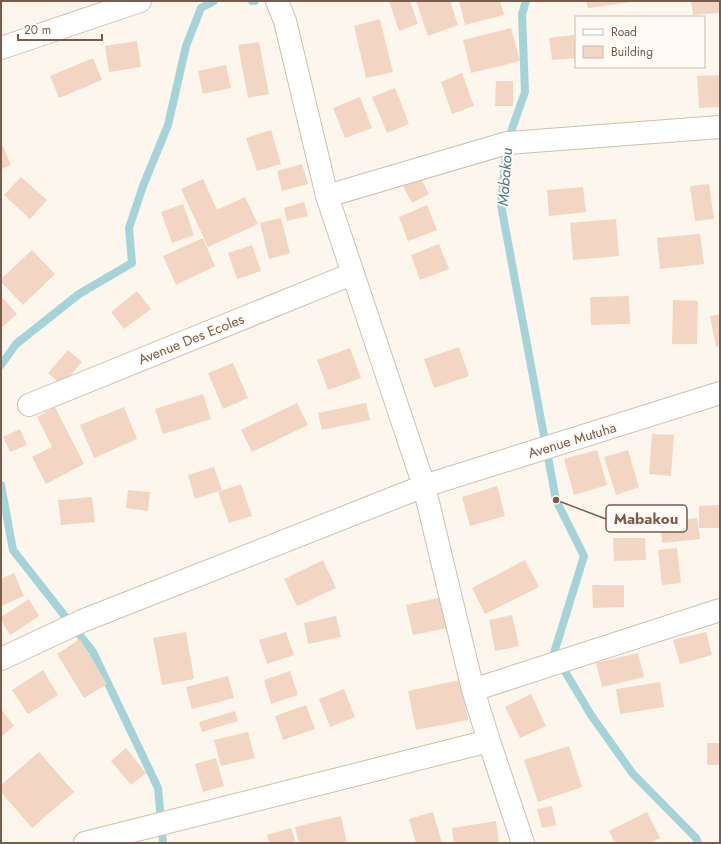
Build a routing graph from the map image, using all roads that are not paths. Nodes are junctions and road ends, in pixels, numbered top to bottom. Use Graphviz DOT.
graph roads {
  1 [pos="140,1"];
  2 [pos="277,1"];
  3 [pos="1,48"];
  4 [pos="720,127"];
  5 [pos="327,196"];
  6 [pos="352,274"];
  7 [pos="720,393"];
  8 [pos="29,405"];
  9 [pos="424,486"];
  10 [pos="720,610"];
  11 [pos="1,659"];
  12 [pos="473,690"];
  13 [pos="489,741"];
  14 [pos="85,843"];
  15 [pos="523,843"];
  1 -- 3 [label="street"];
  2 -- 5 [label="street"];
  4 -- 5 [label="street"];
  5 -- 6 [label="street"];
  6 -- 8 [label="street, Avenue Des Ecoles"];
  6 -- 9 [label="street"];
  7 -- 9 [label="street, Avenue Mutuha"];
  9 -- 11 [label="street, Avenue Mutuha"];
  9 -- 12 [label="street"];
  10 -- 12 [label="street"];
  12 -- 13 [label="street"];
  13 -- 14 [label="street"];
  13 -- 15 [label="street"];
}
